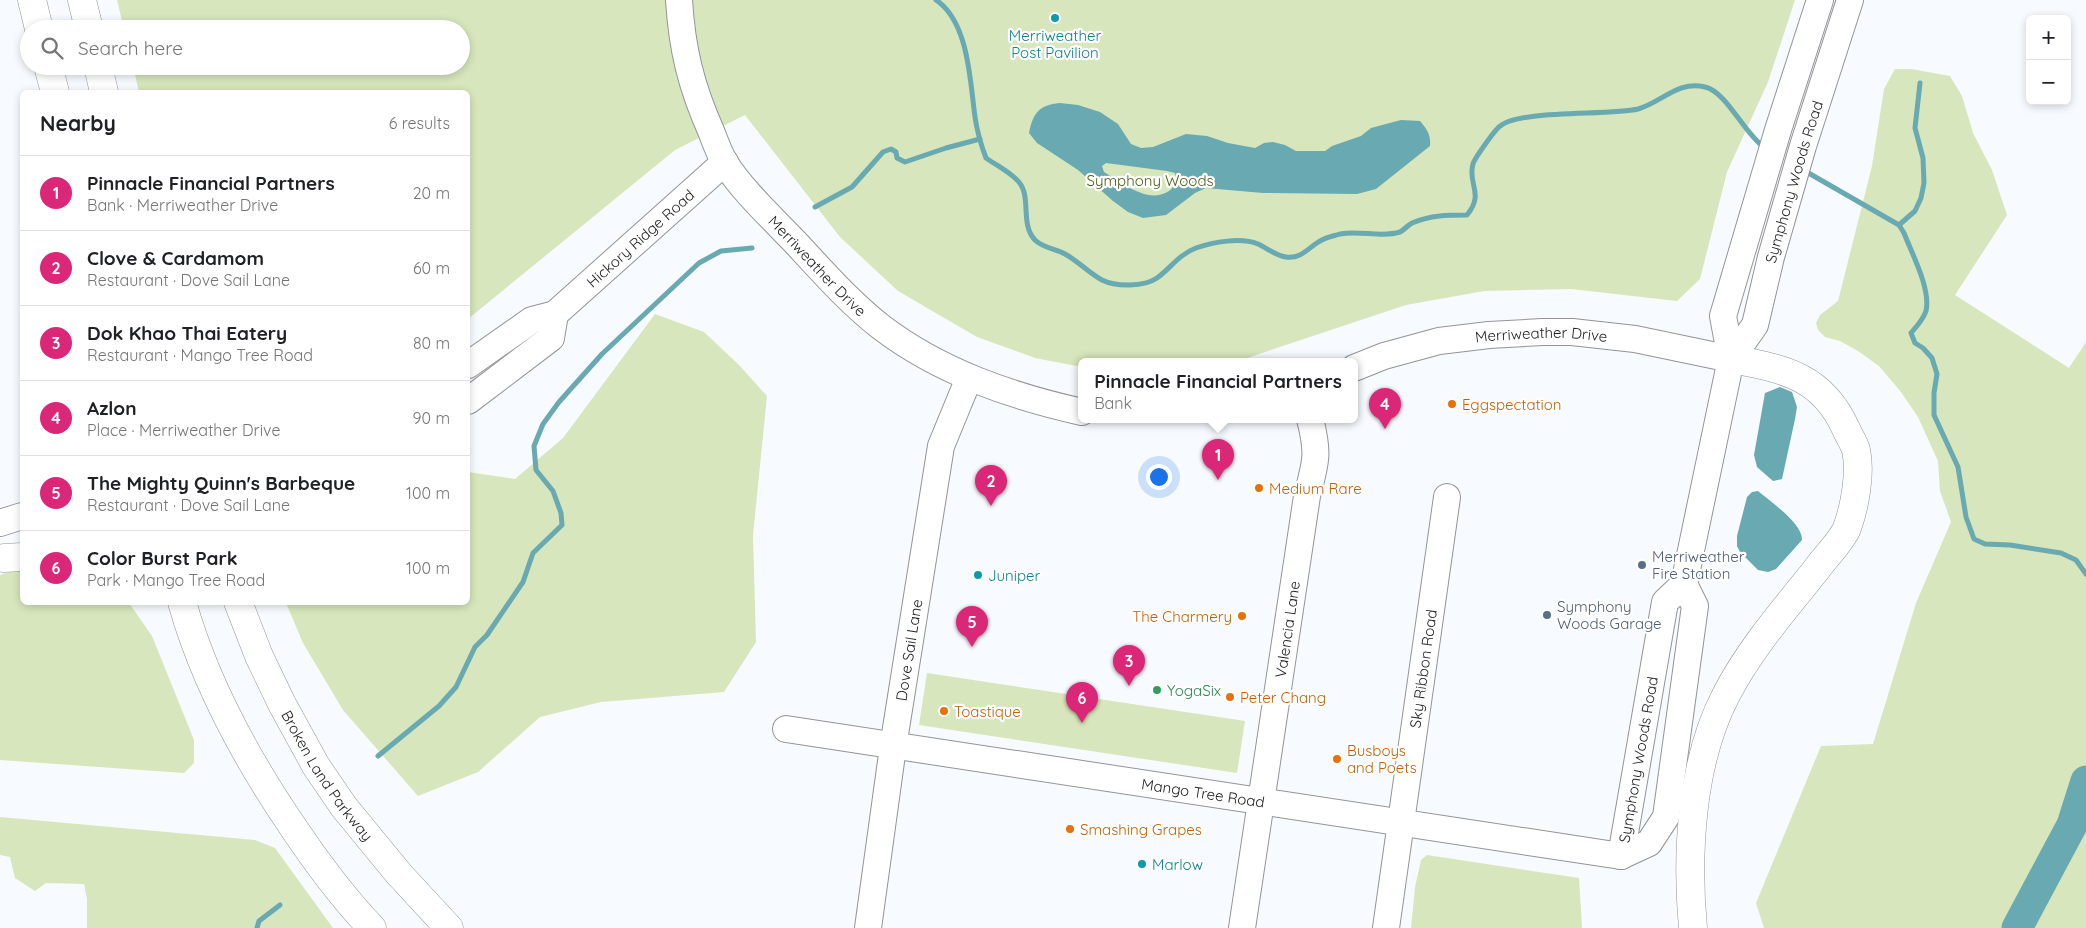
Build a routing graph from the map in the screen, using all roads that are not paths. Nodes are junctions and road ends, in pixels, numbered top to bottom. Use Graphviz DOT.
graph roads {
  1 [pos="32,0"];
  2 [pos="82,0"];
  3 [pos="679,0"];
  4 [pos="1820,0"];
  5 [pos="1850,0"];
  6 [pos="37,20"];
  7 [pos="87,20"];
  8 [pos="50,75"];
  9 [pos="100,75"];
  10 [pos="54,90"];
  11 [pos="104,90"];
  12 [pos="724,162"];
  13 [pos="555,314"];
  14 [pos="1731,359"];
  15 [pos="470,364"];
  16 [pos="1358,366"];
  17 [pos="969,378"];
  18 [pos="470,400"];
  19 [pos="1078,411"];
  20 [pos="1311,423"];
  21 [pos="1447,497"];
  22 [pos="20,517"];
  23 [pos="0,523"];
  24 [pos="1684,584"];
  25 [pos="165,605"];
  26 [pos="183,605"];
  27 [pos="239,605"];
  28 [pos="191,634"];
  29 [pos="786,729"];
  30 [pos="893,747"];
  31 [pos="1260,801"];
  32 [pos="1401,824"];
  33 [pos="1621,856"];
  34 [pos="372,928"];
  35 [pos="449,928"];
  36 [pos="868,928"];
  37 [pos="1242,928"];
  38 [pos="1386,928"];
  39 [pos="1693,928"];
  1 -- 6 [label="main road"];
  2 -- 7 [label="main road"];
  3 -- 12 [label="street, Merriweather Drive"];
  4 -- 14 [label="street, Symphony Woods Road"];
  5 -- 14 [label="street, Symphony Woods Road"];
  8 -- 10 [label="main road"];
  9 -- 11 [label="main road"];
  12 -- 13 [label="street, Hickory Ridge Road"];
  12 -- 17 [label="street, Merriweather Drive"];
  13 -- 15 [label="street, Hickory Ridge Road"];
  13 -- 18 [label="street"];
  14 -- 16 [label="street, Merriweather Drive"];
  14 -- 24 [label="street, Symphony Woods Road"];
  14 -- 39 [label="main road"];
  17 -- 19 [label="street, Merriweather Drive"];
  17 -- 30 [label="street, Dove Sail Lane"];
  20 -- 31 [label="street, Valencia Lane"];
  21 -- 32 [label="street, Sky Ribbon Road"];
  22 -- 23 [label="street"];
  24 -- 33 [label="street, Symphony Woods Road"];
  24 -- 33 [label="street, Symphony Woods Road"];
  25 -- 28 [label="main road"];
  26 -- 28 [label="main road"];
  27 -- 35 [label="main road, Broken Land Parkway"];
  28 -- 34 [label="main road"];
  29 -- 30 [label="street, Mango Tree Road"];
  30 -- 31 [label="street, Mango Tree Road"];
  30 -- 36 [label="street, Dove Sail Lane"];
  31 -- 32 [label="street, Mango Tree Road"];
  31 -- 37 [label="street, Valencia Lane"];
  32 -- 33 [label="street, Mango Tree Road"];
  32 -- 38 [label="street, Sky Ribbon Road"];
}
